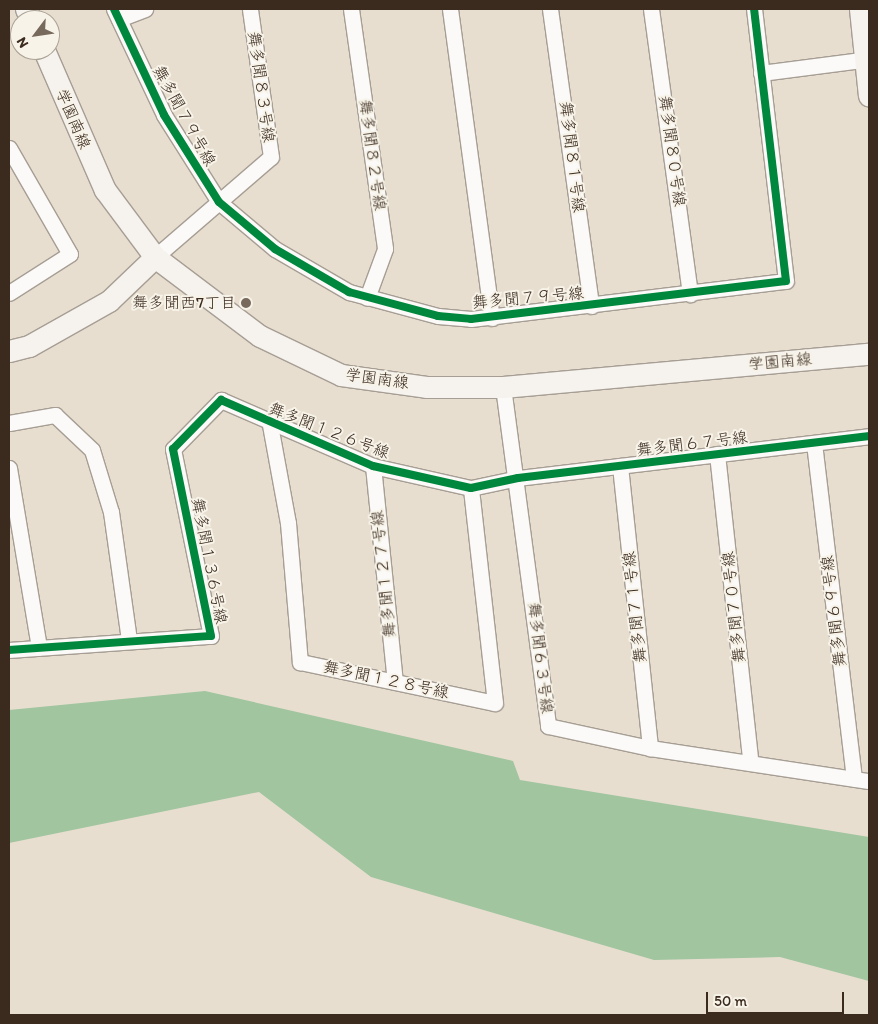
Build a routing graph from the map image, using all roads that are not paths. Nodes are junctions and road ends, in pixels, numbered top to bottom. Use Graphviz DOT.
graph roads {
  1 [pos="145,9"];
  2 [pos="250,9"];
  3 [pos="352,9"];
  4 [pos="450,9"];
  5 [pos="550,9"];
  6 [pos="651,9"];
  7 [pos="754,9"];
  8 [pos="860,9"];
  9 [pos="117,14"];
  10 [pos="867,59"];
  11 [pos="48,60"];
  12 [pos="761,73"];
  13 [pos="869,96"];
  14 [pos="9,148"];
  15 [pos="219,202"];
  16 [pos="155,257"];
  17 [pos="9,293"];
  18 [pos="690,294"];
  19 [pos="367,298"];
  20 [pos="591,306"];
  21 [pos="492,318"];
  22 [pos="9,351"];
  23 [pos="869,354"];
  24 [pos="503,387"];
  25 [pos="222,400"];
  26 [pos="9,423"];
  27 [pos="270,425"];
  28 [pos="869,436"];
  29 [pos="814,443"];
  30 [pos="717,454"];
  31 [pos="373,466"];
  32 [pos="620,466"];
  33 [pos="9,468"];
  34 [pos="518,478"];
  35 [pos="471,488"];
  36 [pos="128,640"];
  37 [pos="39,648"];
  38 [pos="9,650"];
  39 [pos="395,682"];
  40 [pos="650,748"];
  41 [pos="750,760"];
  42 [pos="854,779"];
  43 [pos="869,781"];
  1 -- 9 [label="street"];
  2 -- 15 [label="street, 舞多聞８３号線"];
  3 -- 19 [label="street, 舞多聞８２号線"];
  4 -- 21 [label="street, 舞多聞７９号線"];
  5 -- 20 [label="street, 舞多聞８１号線"];
  6 -- 18 [label="street, 舞多聞８０号線"];
  7 -- 12 [label="street, 舞多聞７９号線"];
  8 -- 10 [label="street"];
  9 -- 15 [label="street, 舞多聞７９号線"];
  10 -- 12 [label="street"];
  10 -- 13 [label="street"];
  11 -- 16 [label="street, 学園南線"];
  12 -- 18 [label="street, 舞多聞７９号線"];
  14 -- 17 [label="street"];
  15 -- 16 [label="street"];
  15 -- 19 [label="street, 舞多聞７９号線"];
  16 -- 22 [label="street"];
  16 -- 24 [label="street, 学園南線"];
  18 -- 20 [label="street, 舞多聞７９号線"];
  19 -- 21 [label="street, 舞多聞７９号線"];
  20 -- 21 [label="street, 舞多聞７９号線"];
  23 -- 24 [label="street, 学園南線"];
  24 -- 34 [label="street, 舞多聞６３号線"];
  25 -- 27 [label="street, 舞多聞１２６号線"];
  25 -- 36 [label="street, 舞多聞１３６号線"];
  26 -- 36 [label="street"];
  27 -- 31 [label="street, 舞多聞１２６号線"];
  27 -- 39 [label="street, 舞多聞１２８号線"];
  28 -- 29 [label="street, 舞多聞６７号線"];
  29 -- 30 [label="street, 舞多聞６７号線"];
  29 -- 42 [label="street, 舞多聞６９号線"];
  30 -- 32 [label="street, 舞多聞６７号線"];
  30 -- 41 [label="street, 舞多聞７０号線"];
  31 -- 35 [label="street, 舞多聞１２６号線"];
  31 -- 39 [label="street, 舞多聞１２７号線"];
  32 -- 34 [label="street, 舞多聞６７号線"];
  32 -- 40 [label="street, 舞多聞７１号線"];
  33 -- 37 [label="street"];
  34 -- 35 [label="street, 舞多聞１２６号線"];
  34 -- 40 [label="street, 舞多聞６３号線"];
  35 -- 39 [label="street, 舞多聞１２８号線"];
  36 -- 37 [label="street, 舞多聞１３６号線"];
  37 -- 38 [label="street, 舞多聞１３６号線"];
  40 -- 41 [label="street, 舞多聞６３号線"];
  41 -- 42 [label="street, 舞多聞６３号線"];
  42 -- 43 [label="street, 舞多聞６３号線"];
}
